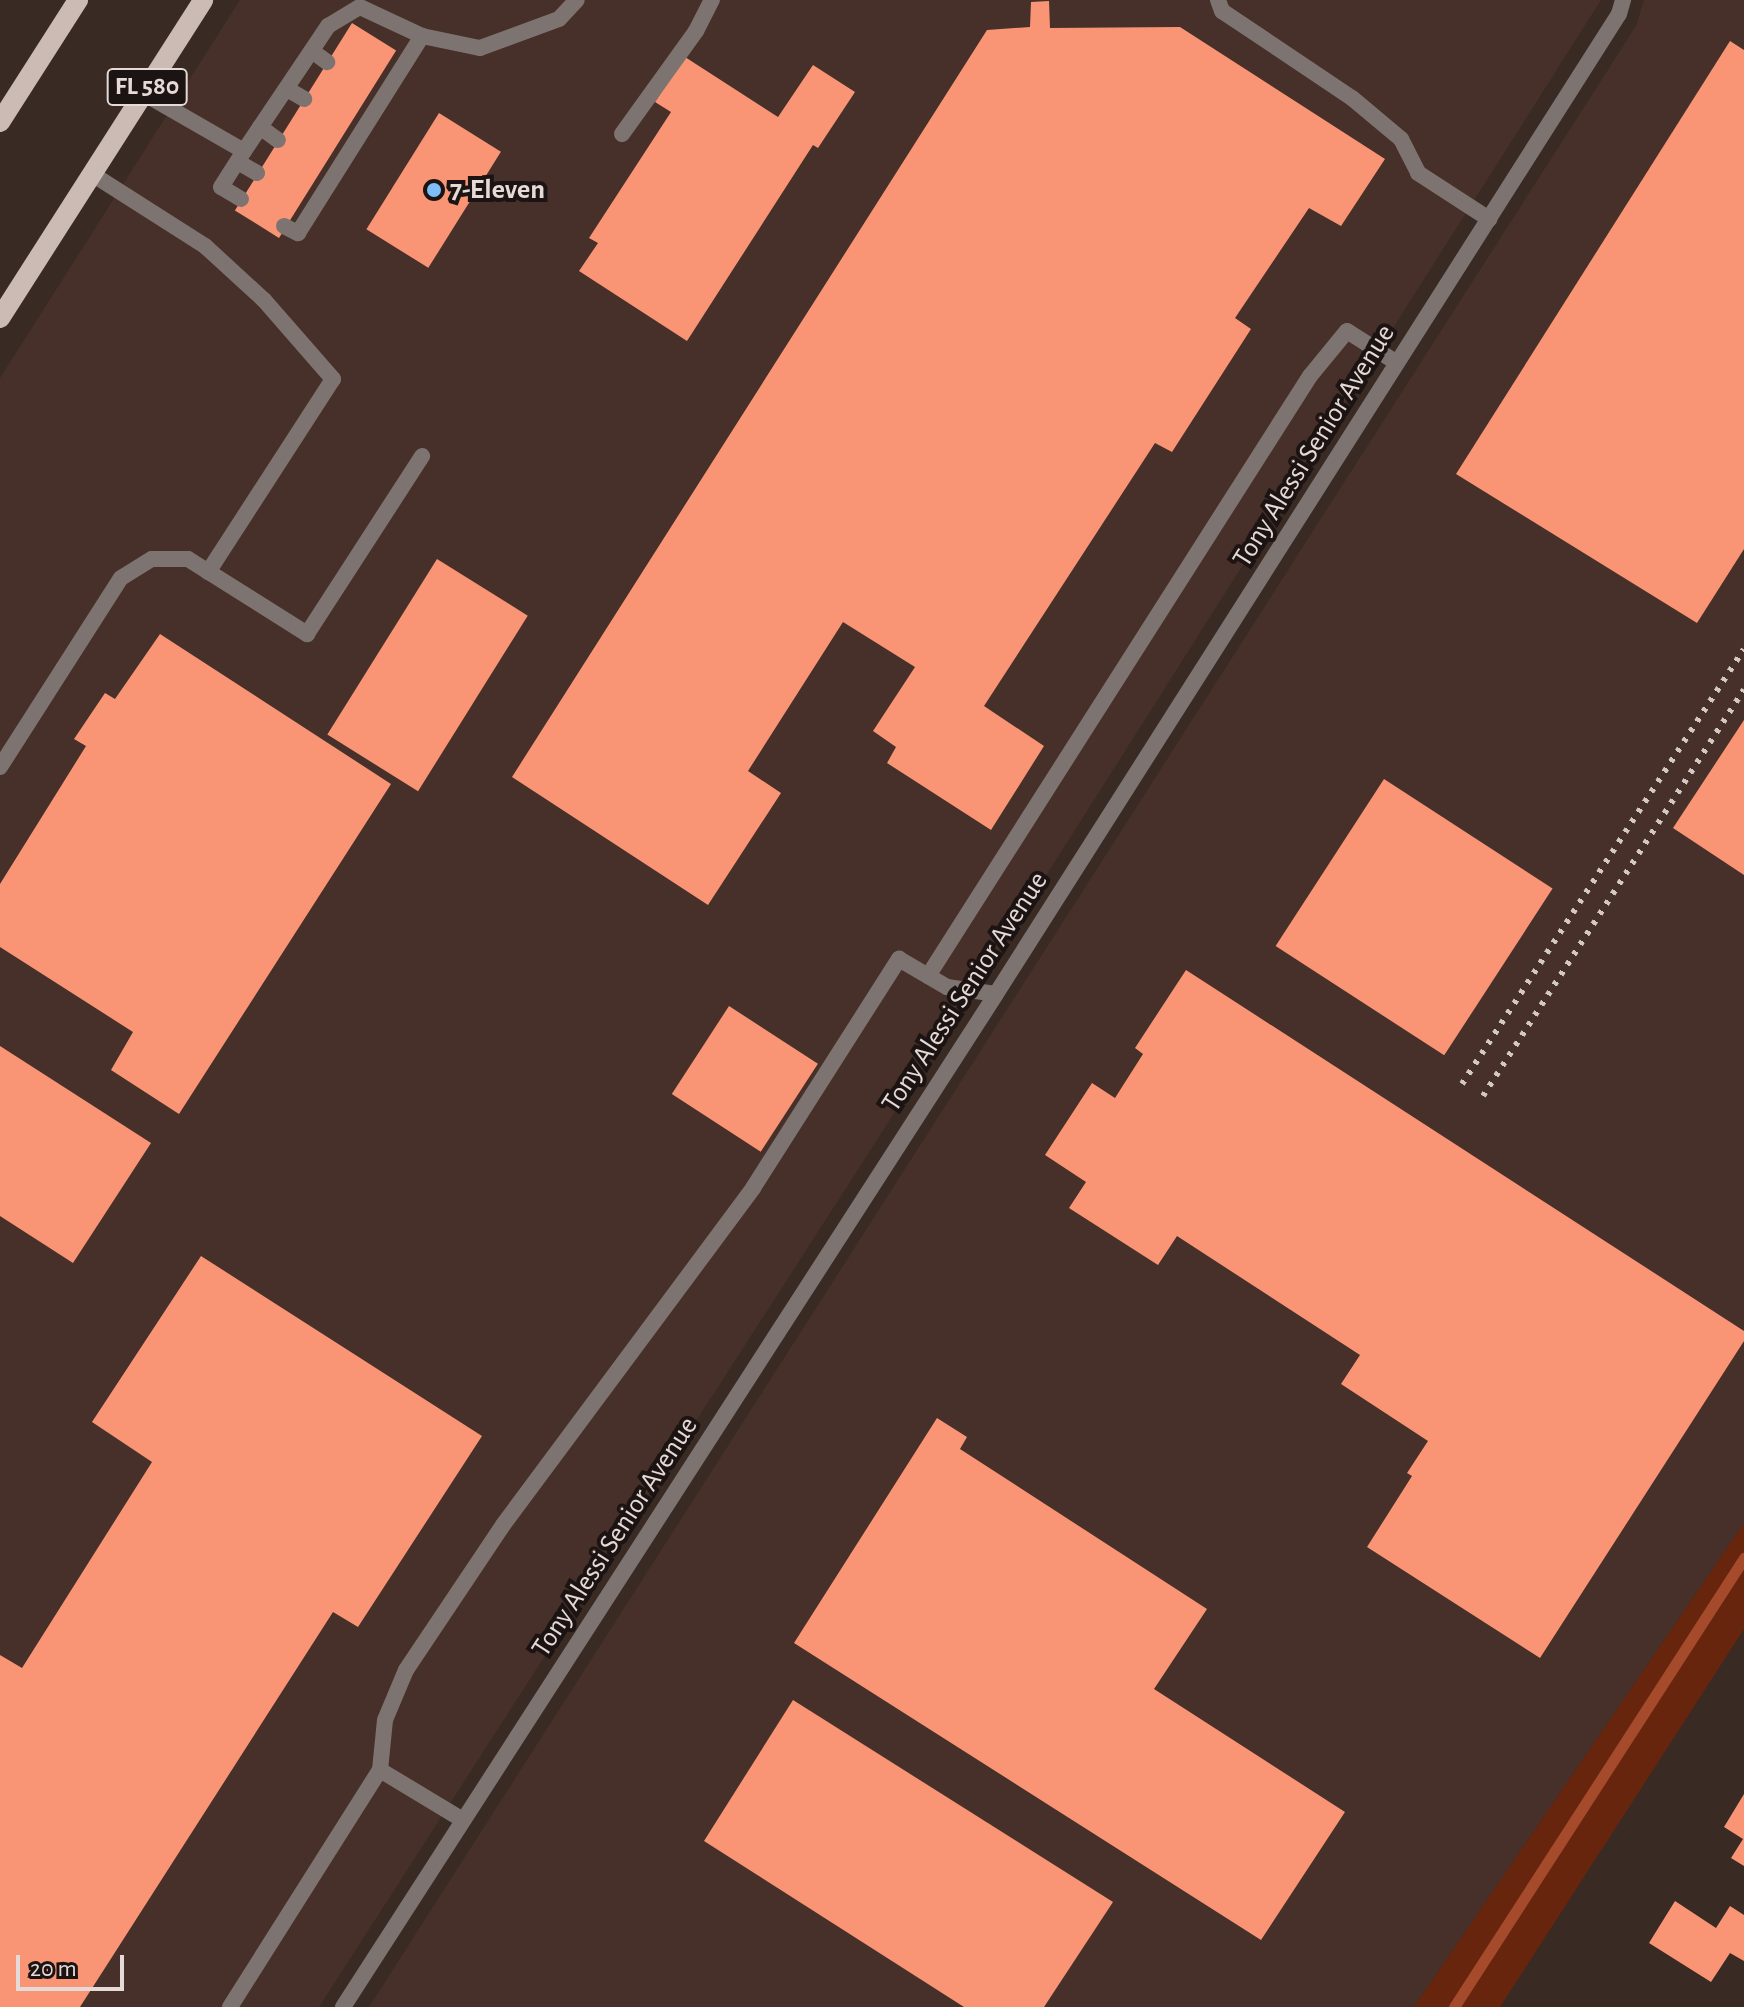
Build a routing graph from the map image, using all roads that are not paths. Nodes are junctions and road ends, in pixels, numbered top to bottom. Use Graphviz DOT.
graph roads {
  1 [pos="78,0"];
  2 [pos="203,0"];
  3 [pos="577,0"];
  4 [pos="712,0"];
  5 [pos="1218,0"];
  6 [pos="1623,0"];
  7 [pos="422,36"];
  8 [pos="312,51"];
  9 [pos="327,62"];
  10 [pos="287,89"];
  11 [pos="143,93"];
  12 [pos="304,99"];
  13 [pos="0,122"];
  14 [pos="260,127"];
  15 [pos="622,134"];
  16 [pos="278,140"];
  17 [pos="241,156"];
  18 [pos="257,173"];
  19 [pos="92,174"];
  20 [pos="241,199"];
  21 [pos="1489,219"];
  22 [pos="284,226"];
  23 [pos="0,318"];
  24 [pos="1397,363"];
  25 [pos="422,456"];
  26 [pos="208,572"];
  27 [pos="0,767"];
  28 [pos="928,976"];
  29 [pos="996,994"];
  30 [pos="380,1770"];
  31 [pos="463,1820"];
  32 [pos="230,2007"];
  33 [pos="343,2007"];
  1 -- 13 [label="main road"];
  2 -- 11 [label="main road, FL 580"];
  3 -- 7 [label="street"];
  4 -- 15 [label="street"];
  5 -- 21 [label="street"];
  6 -- 21 [label="street, Tony Alessi Senior Avenue"];
  7 -- 8 [label="street"];
  7 -- 22 [label="street"];
  8 -- 9 [label="street"];
  8 -- 10 [label="street"];
  10 -- 12 [label="street"];
  10 -- 14 [label="street"];
  11 -- 17 [label="street"];
  11 -- 19 [label="main road, FL 580"];
  14 -- 16 [label="street"];
  14 -- 17 [label="street"];
  17 -- 18 [label="street"];
  17 -- 20 [label="street"];
  19 -- 23 [label="main road, FL 580"];
  19 -- 26 [label="street"];
  21 -- 24 [label="street, Tony Alessi Senior Avenue"];
  24 -- 28 [label="street"];
  24 -- 29 [label="street, Tony Alessi Senior Avenue"];
  25 -- 26 [label="street"];
  26 -- 27 [label="street"];
  28 -- 29 [label="street"];
  28 -- 30 [label="street"];
  29 -- 31 [label="street, Tony Alessi Senior Avenue"];
  30 -- 31 [label="street"];
  30 -- 32 [label="street"];
  31 -- 33 [label="street, Tony Alessi Senior Avenue"];
}
